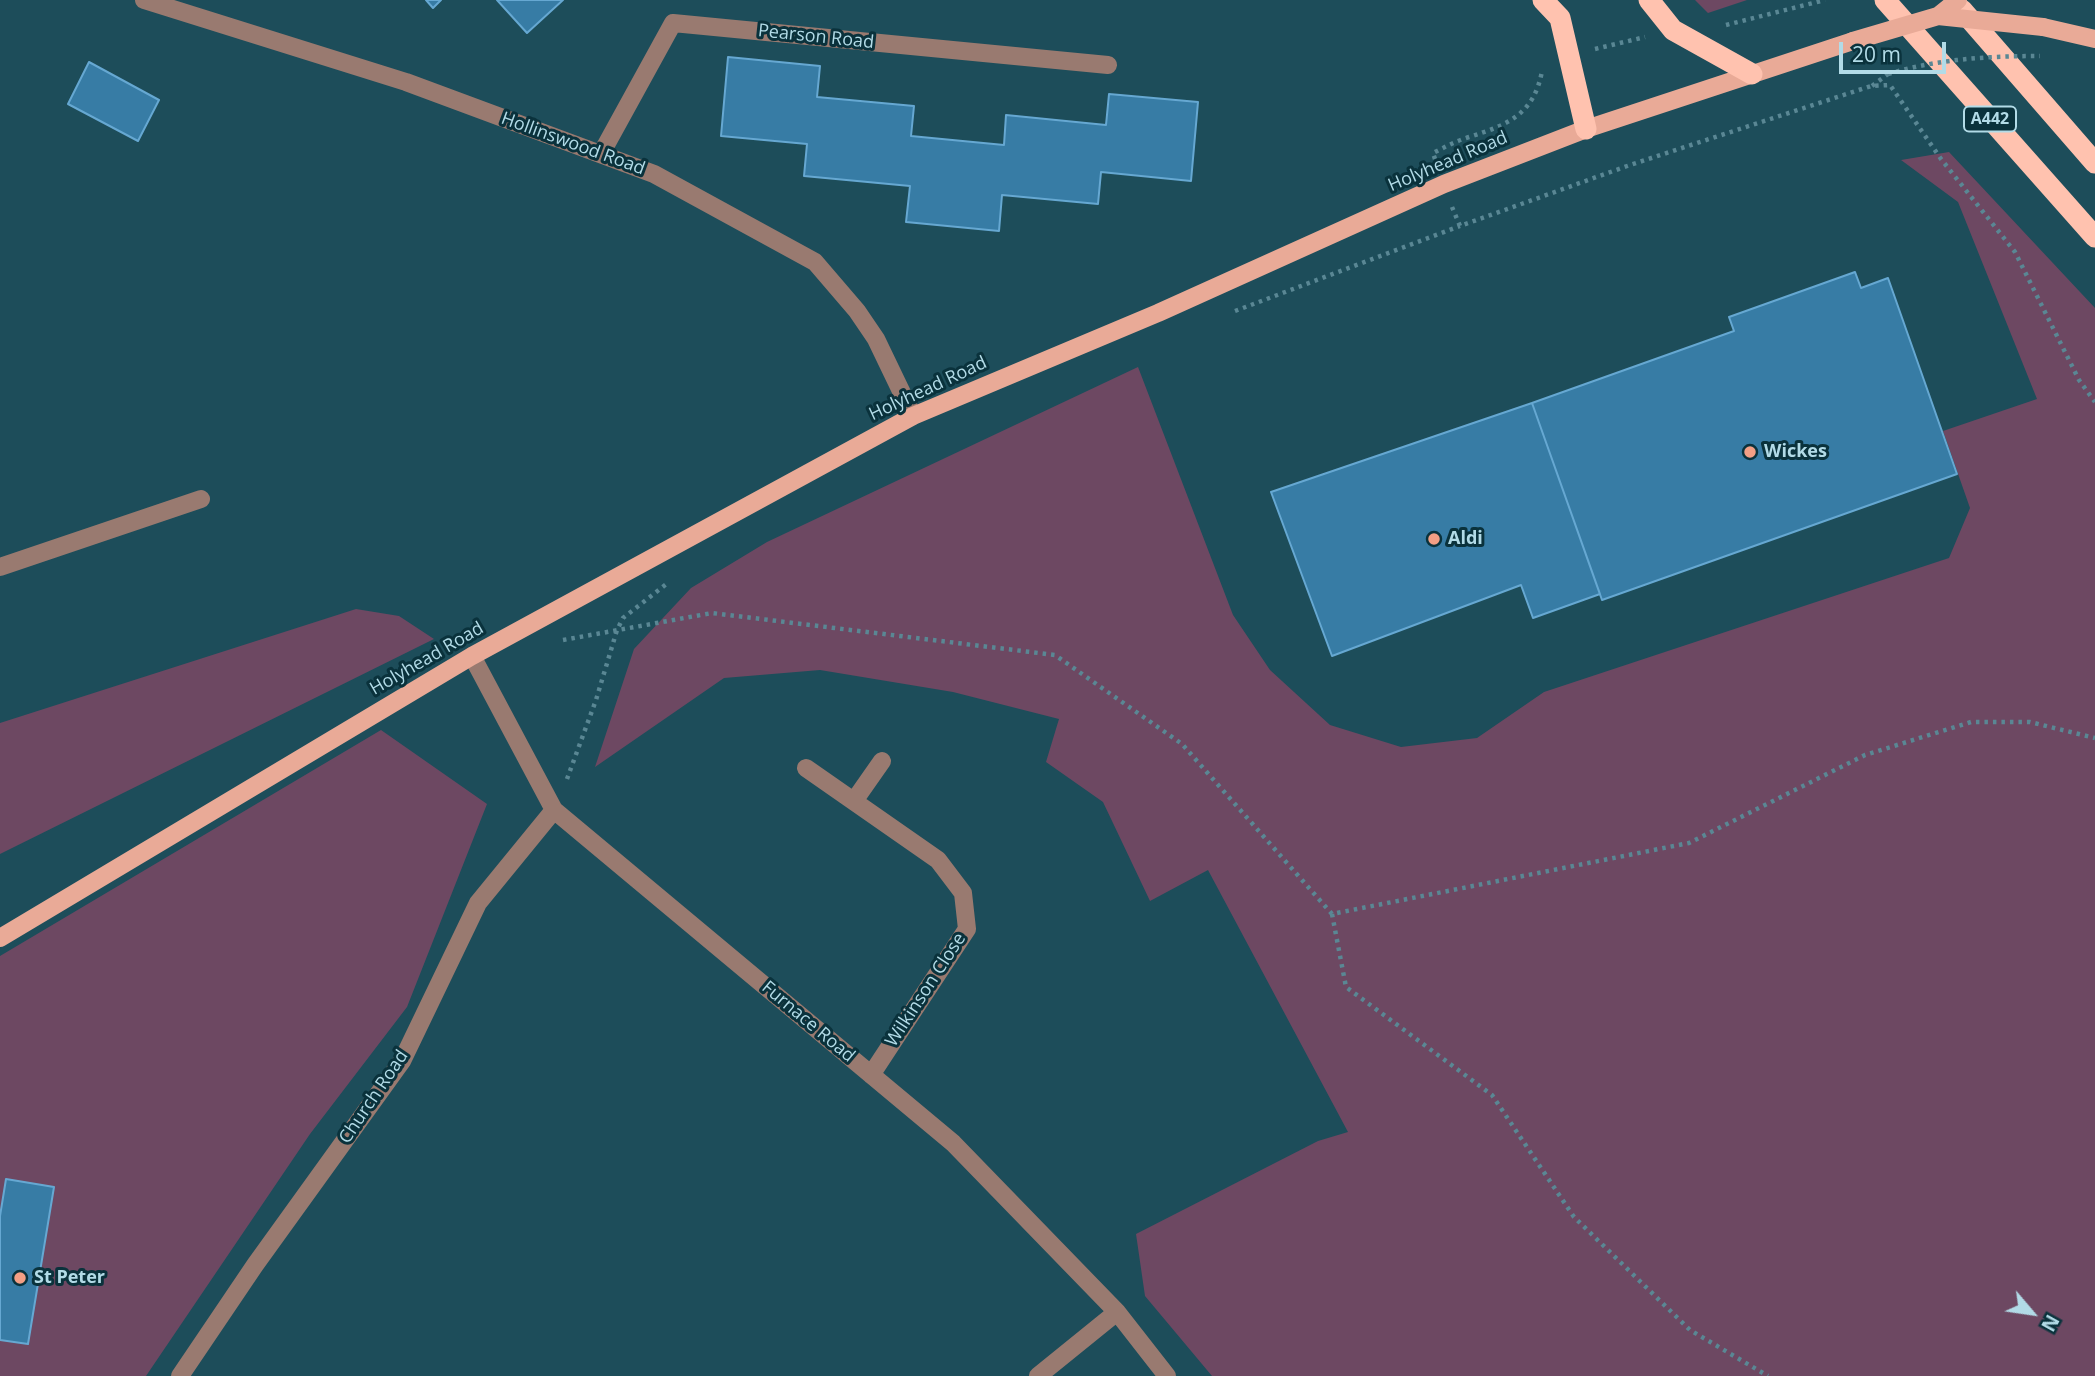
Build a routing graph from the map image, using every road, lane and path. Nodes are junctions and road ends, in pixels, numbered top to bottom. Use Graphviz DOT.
graph roads {
  1 [pos="1543,0"];
  2 [pos="1648,0"];
  3 [pos="1825,0"];
  4 [pos="1885,0"];
  5 [pos="1956,0"];
  6 [pos="152,1"];
  7 [pos="1818,3"];
  8 [pos="1938,16"];
  9 [pos="2095,38"];
  10 [pos="2045,56"];
  11 [pos="1108,65"];
  12 [pos="1752,74"];
  13 [pos="1586,129"];
  14 [pos="601,154"];
  15 [pos="2095,163"];
  16 [pos="1460,226"];
  17 [pos="2095,237"];
  18 [pos="1230,313"];
  19 [pos="2095,402"];
  20 [pos="913,416"];
  21 [pos="201,499"];
  22 [pos="0,567"];
  23 [pos="677,575"];
  24 [pos="617,630"];
  25 [pos="551,642"];
  26 [pos="472,656"];
  27 [pos="2095,738"];
  28 [pos="882,761"];
  29 [pos="806,768"];
  30 [pos="854,801"];
  31 [pos="554,810"];
  32 [pos="1332,914"];
  33 [pos="0,938"];
  34 [pos="871,1075"];
  35 [pos="1117,1312"];
  36 [pos="180,1376"];
  37 [pos="1038,1376"];
  38 [pos="1167,1376"];
  39 [pos="1768,1376"];
  1 -- 13 [label="highway"];
  2 -- 12 [label="highway"];
  3 -- 7 [label="path"];
  4 -- 17 [label="highway, A442"];
  5 -- 8 [label="main road, Holyhead Road, bridge"];
  5 -- 15 [label="highway, A442"];
  6 -- 14 [label="street, Hollinswood Road"];
  8 -- 9 [label="main road, Holyhead Road, bridge"];
  8 -- 12 [label="main road, Holyhead Road, bridge"];
  10 -- 19 [label="path, bridge"];
  11 -- 14 [label="street, Pearson Road"];
  12 -- 13 [label="main road, Holyhead Road"];
  13 -- 20 [label="main road, Holyhead Road"];
  14 -- 20 [label="street, Hollinswood Road"];
  16 -- 18 [label="path"];
  20 -- 26 [label="main road, Holyhead Road"];
  21 -- 22 [label="street"];
  23 -- 24 [label="path"];
  24 -- 25 [label="path"];
  24 -- 31 [label="path"];
  24 -- 32 [label="path"];
  26 -- 31 [label="street, Furnace Road"];
  26 -- 33 [label="main road, Holyhead Road"];
  27 -- 32 [label="path"];
  28 -- 30 [label="street"];
  29 -- 30 [label="street, Wilkinson Close"];
  30 -- 34 [label="street, Wilkinson Close"];
  31 -- 34 [label="street, Furnace Road"];
  31 -- 36 [label="street, Church Road"];
  32 -- 39 [label="path"];
  34 -- 35 [label="street, Furnace Road"];
  35 -- 37 [label="street"];
  35 -- 38 [label="street, Furnace Road"];
}
